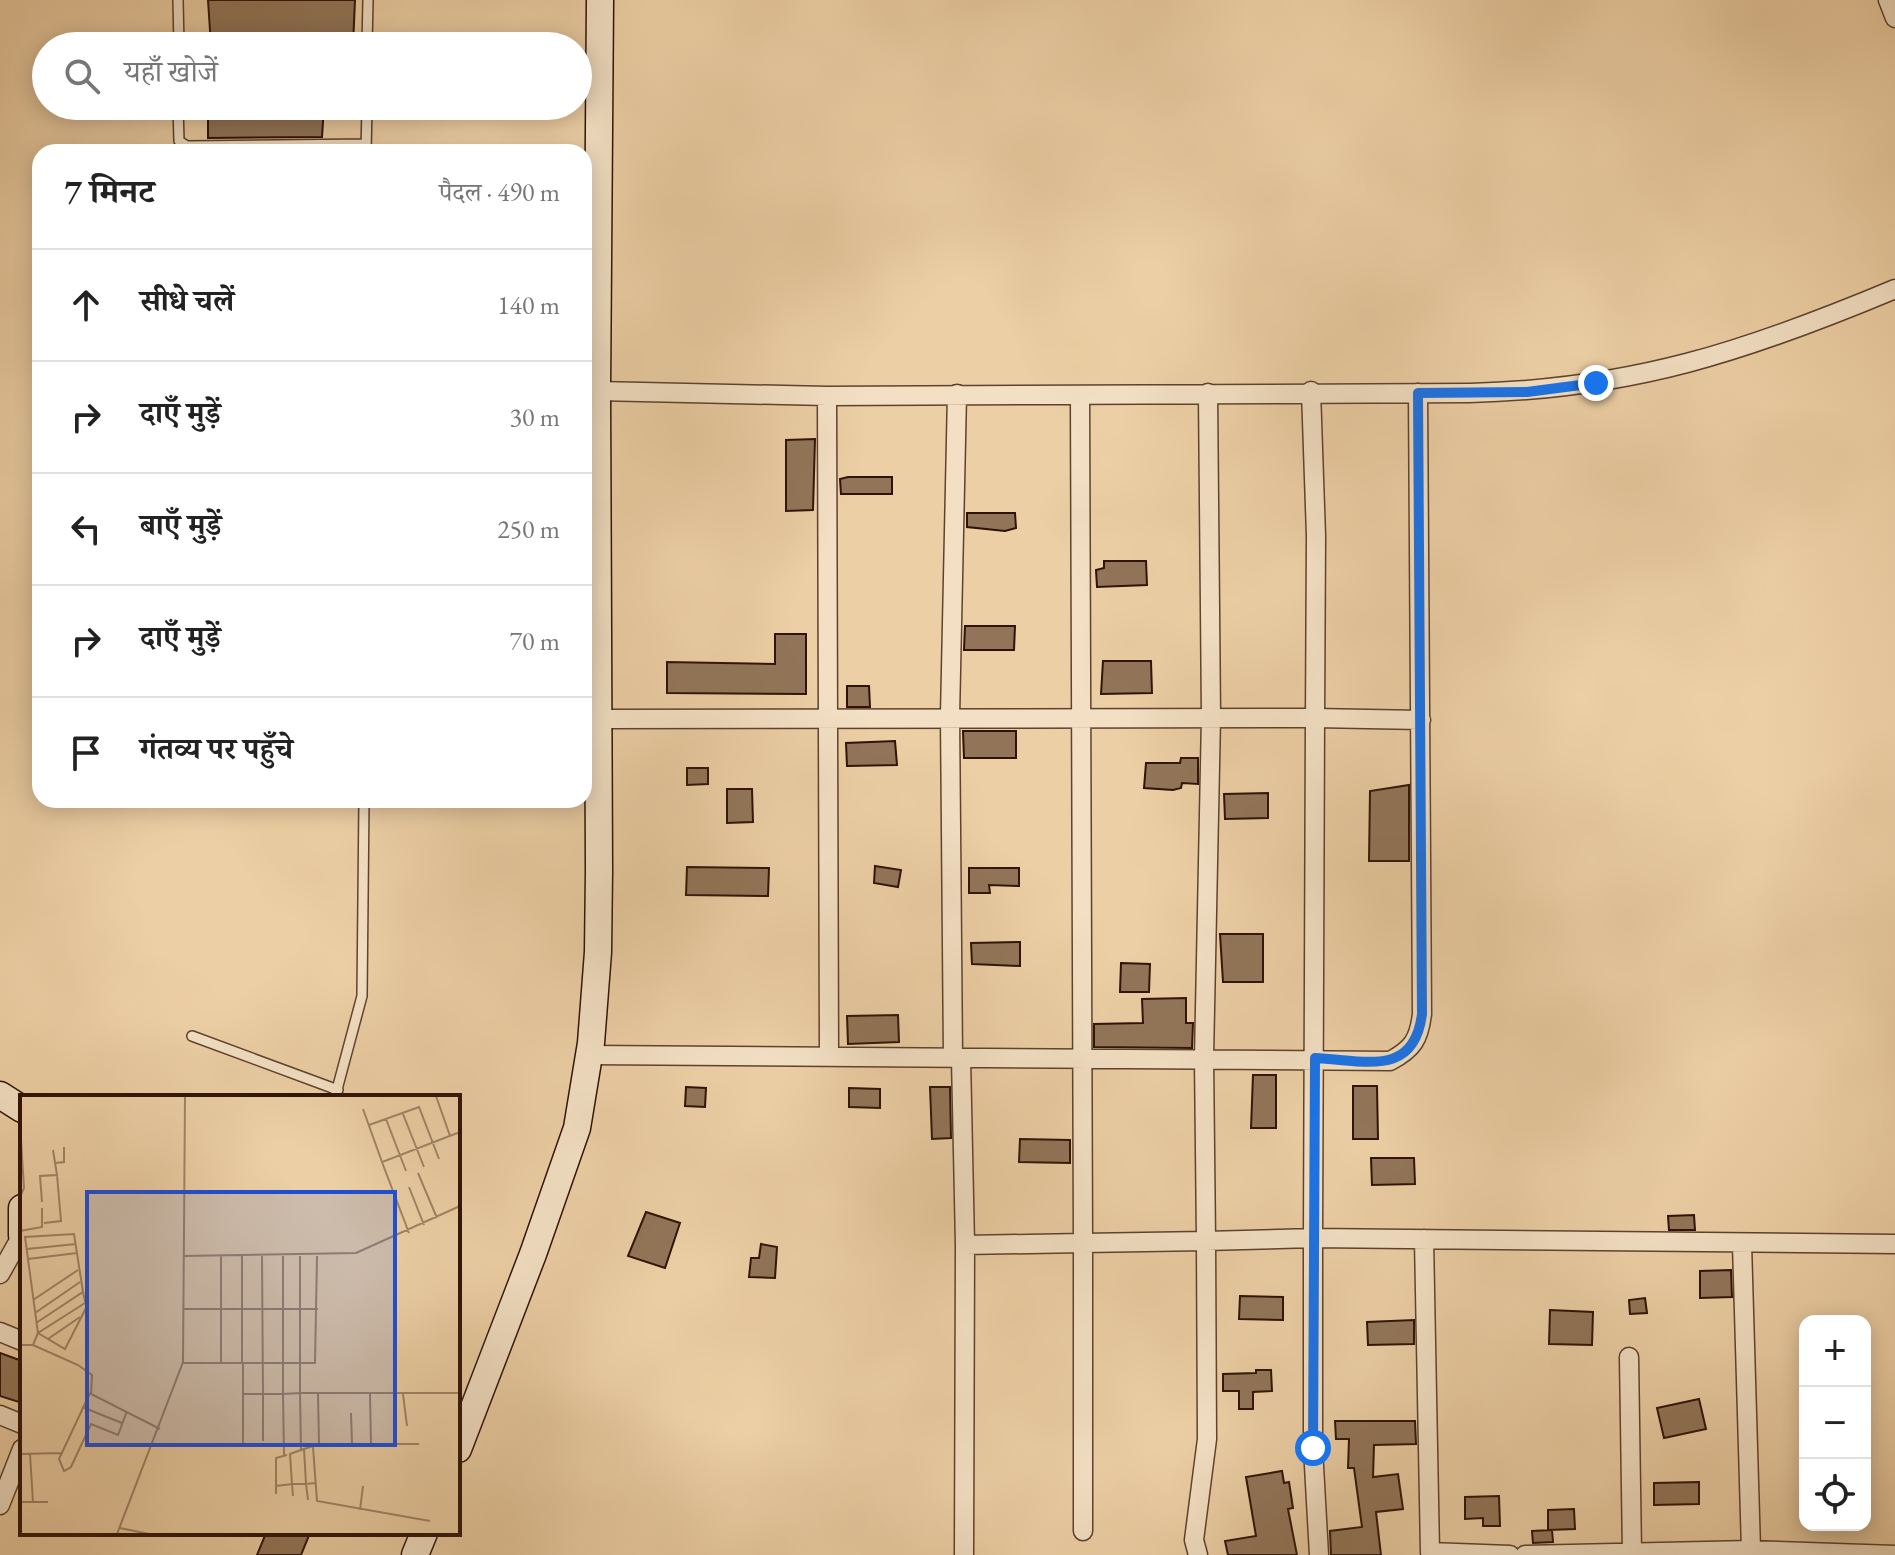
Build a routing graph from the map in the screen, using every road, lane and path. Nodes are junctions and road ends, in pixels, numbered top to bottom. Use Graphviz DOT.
graph roads {
  1 [pos="178,0"];
  2 [pos="368,0"];
  3 [pos="600,0"];
  4 [pos="1888,0"];
  5 [pos="1895,18"];
  6 [pos="179,32"];
  7 [pos="367,32"];
  8 [pos="178,120"];
  9 [pos="367,120"];
  10 [pos="184,144"];
  11 [pos="366,144"];
  12 [pos="1895,289"];
  13 [pos="592,304"];
  14 [pos="592,350"];
  15 [pos="597,391"];
  16 [pos="1311,391"];
  17 [pos="1208,393"];
  18 [pos="1418,393"];
  19 [pos="957,394"];
  20 [pos="1080,395"];
  21 [pos="827,396"];
  22 [pos="950,716"];
  23 [pos="1082,716"];
  24 [pos="827,717"];
  25 [pos="1211,717"];
  26 [pos="1315,718"];
  27 [pos="597,719"];
  28 [pos="1421,720"];
  29 [pos="364,808"];
  30 [pos="192,1036"];
  31 [pos="589,1055"];
  32 [pos="829,1056"];
  33 [pos="957,1058"];
  34 [pos="1204,1058"];
  35 [pos="1315,1058"];
  36 [pos="1082,1059"];
  37 [pos="336,1093"];
  38 [pos="0,1095"];
  39 [pos="20,1108"];
  40 [pos="1313,1238"];
  41 [pos="20,1239"];
  42 [pos="1424,1239"];
  43 [pos="1206,1241"];
  44 [pos="1083,1243"];
  45 [pos="1742,1244"];
  46 [pos="1895,1244"];
  47 [pos="965,1245"];
  48 [pos="0,1274"];
  49 [pos="0,1332"];
  50 [pos="20,1340"];
  51 [pos="1629,1357"];
  52 [pos="466,1408"];
  53 [pos="0,1415"];
  54 [pos="20,1423"];
  55 [pos="460,1439"];
  56 [pos="20,1454"];
  57 [pos="0,1505"];
  58 [pos="1083,1531"];
  59 [pos="423,1535"];
  60 [pos="1751,1550"];
  61 [pos="1632,1553"];
  62 [pos="1427,1554"];
  63 [pos="415,1555"];
  64 [pos="964,1555"];
  65 [pos="1198,1555"];
  66 [pos="1319,1555"];
  67 [pos="1510,1555"];
  68 [pos="1525,1555"];
  69 [pos="1895,1555"];
  1 -- 6 [label="lane"];
  2 -- 7 [label="lane"];
  3 -- 13 [label="main road"];
  4 -- 5 [label="street"];
  8 -- 10 [label="lane"];
  9 -- 11 [label="lane"];
  12 -- 18 [label="street"];
  14 -- 15 [label="main road"];
  15 -- 21 [label="street"];
  15 -- 27 [label="main road"];
  16 -- 17 [label="street"];
  16 -- 18 [label="street"];
  16 -- 26 [label="street"];
  17 -- 20 [label="street"];
  17 -- 25 [label="street"];
  18 -- 28 [label="street"];
  19 -- 20 [label="street"];
  19 -- 21 [label="street"];
  19 -- 22 [label="street"];
  20 -- 23 [label="street"];
  21 -- 24 [label="street"];
  22 -- 23 [label="street"];
  22 -- 24 [label="street"];
  22 -- 33 [label="street"];
  23 -- 25 [label="street"];
  23 -- 36 [label="street"];
  24 -- 27 [label="street"];
  24 -- 32 [label="street"];
  25 -- 26 [label="street"];
  25 -- 34 [label="street"];
  26 -- 28 [label="street"];
  26 -- 35 [label="street"];
  27 -- 31 [label="main road"];
  28 -- 35 [label="street"];
  29 -- 37 [label="lane"];
  30 -- 37 [label="lane"];
  31 -- 32 [label="street"];
  31 -- 52 [label="main road"];
  32 -- 33 [label="street"];
  33 -- 36 [label="street"];
  33 -- 47 [label="street"];
  34 -- 35 [label="street"];
  34 -- 36 [label="street"];
  34 -- 43 [label="street"];
  35 -- 40 [label="street"];
  36 -- 44 [label="street"];
  38 -- 39 [label="main road"];
  40 -- 42 [label="street"];
  40 -- 43 [label="street"];
  40 -- 66 [label="street"];
  41 -- 48 [label="street"];
  42 -- 45 [label="street"];
  42 -- 62 [label="street"];
  43 -- 44 [label="street"];
  43 -- 65 [label="street"];
  44 -- 47 [label="street"];
  44 -- 58 [label="street"];
  45 -- 46 [label="street"];
  45 -- 60 [label="street"];
  47 -- 64 [label="street"];
  49 -- 50 [label="street"];
  51 -- 61 [label="street"];
  52 -- 55 [label="main road"];
  53 -- 54 [label="street"];
  56 -- 57 [label="street"];
  59 -- 63 [label="main road"];
  60 -- 61 [label="street"];
  60 -- 69 [label="street"];
  61 -- 68 [label="street"];
  62 -- 67 [label="street"];
}
